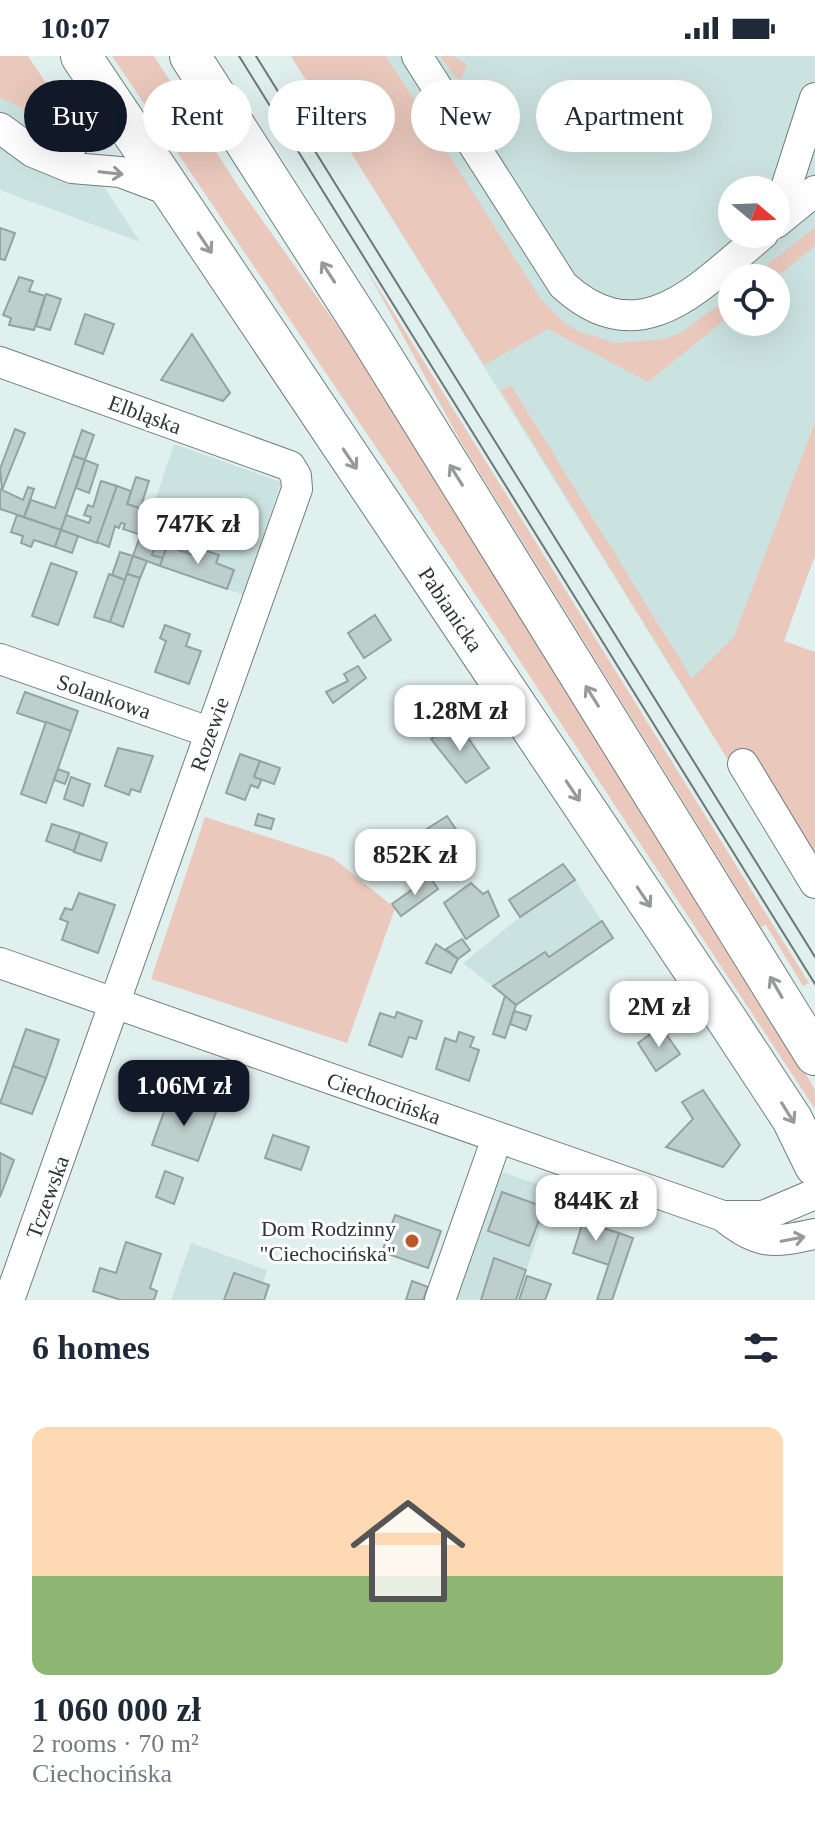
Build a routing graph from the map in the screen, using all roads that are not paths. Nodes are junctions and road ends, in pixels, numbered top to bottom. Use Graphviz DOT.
graph roads {
  1 [pos="190,56"];
  2 [pos="417,56"];
  3 [pos="90,70"];
  4 [pos="814,103"];
  5 [pos="0,128"];
  6 [pos="54,160"];
  7 [pos="790,178"];
  8 [pos="168,190"];
  9 [pos="815,191"];
  10 [pos="790,210"];
  11 [pos="746,248"];
  12 [pos="0,362"];
  13 [pos="290,466"];
  14 [pos="0,659"];
  15 [pos="209,732"];
  16 [pos="743,764"];
  17 [pos="815,883"];
  18 [pos="0,963"];
  19 [pos="117,1004"];
  20 [pos="815,1055"];
  21 [pos="497,1138"];
  22 [pos="815,1166"];
  23 [pos="815,1194"];
  24 [pos="723,1216"];
  25 [pos="815,1234"];
  26 [pos="9,1300"];
  27 [pos="440,1300"];
  20 -- 1 [label="main road, one-way"];
  2 -- 11 [label="street"];
  3 -- 6 [label="street"];
  3 -- 8 [label="main road, Pabianicka"];
  4 -- 7 [label="street"];
  5 -- 6 [label="street"];
  6 -- 8 [label="street, one-way"];
  8 -- 22 [label="main road, Pabianicka, one-way"];
  9 -- 10 [label="street"];
  12 -- 13 [label="street, Elbląska"];
  13 -- 15 [label="street, Rozewie"];
  14 -- 15 [label="street, Solankowa"];
  15 -- 19 [label="street, Rozewie"];
  16 -- 17 [label="street"];
  18 -- 19 [label="street, Ciechocińska"];
  19 -- 21 [label="street, Ciechocińska"];
  19 -- 26 [label="street, Tczewska"];
  21 -- 24 [label="street, Ciechocińska"];
  21 -- 27 [label="street"];
  23 -- 24 [label="street, Ciechocińska"];
  24 -- 25 [label="street, Ciechocińska, one-way"];
}
